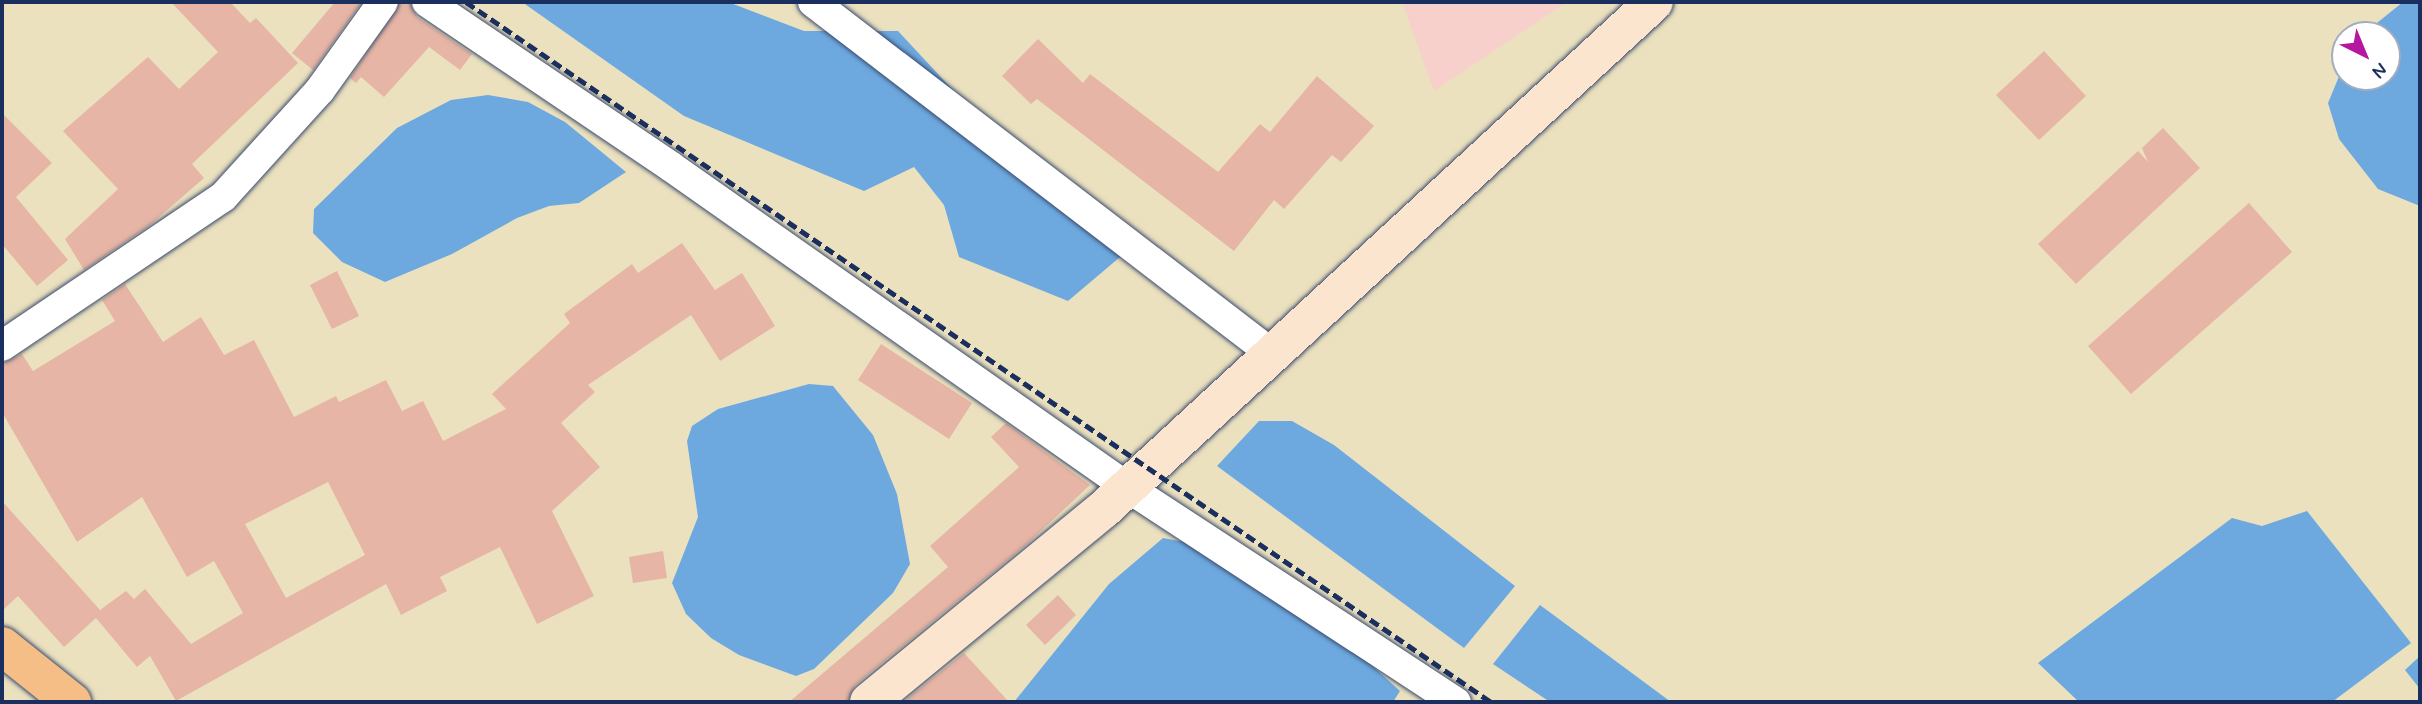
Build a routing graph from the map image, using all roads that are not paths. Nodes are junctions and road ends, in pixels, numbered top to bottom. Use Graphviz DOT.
graph roads {
  1 [pos="383,2"];
  2 [pos="426,2"];
  3 [pos="813,2"];
  4 [pos="1654,2"];
  5 [pos="2,346"];
  6 [pos="1272,354"];
  7 [pos="1127,487"];
  8 [pos="5,654"];
  9 [pos="72,702"];
  10 [pos="869,702"];
  11 [pos="1456,702"];
  1 -- 5 [label="street"];
  2 -- 7 [label="street"];
  3 -- 6 [label="street"];
  4 -- 6 [label="street"];
  6 -- 7 [label="street"];
  7 -- 10 [label="street"];
  7 -- 11 [label="street"];
  8 -- 9 [label="highway"];
}
